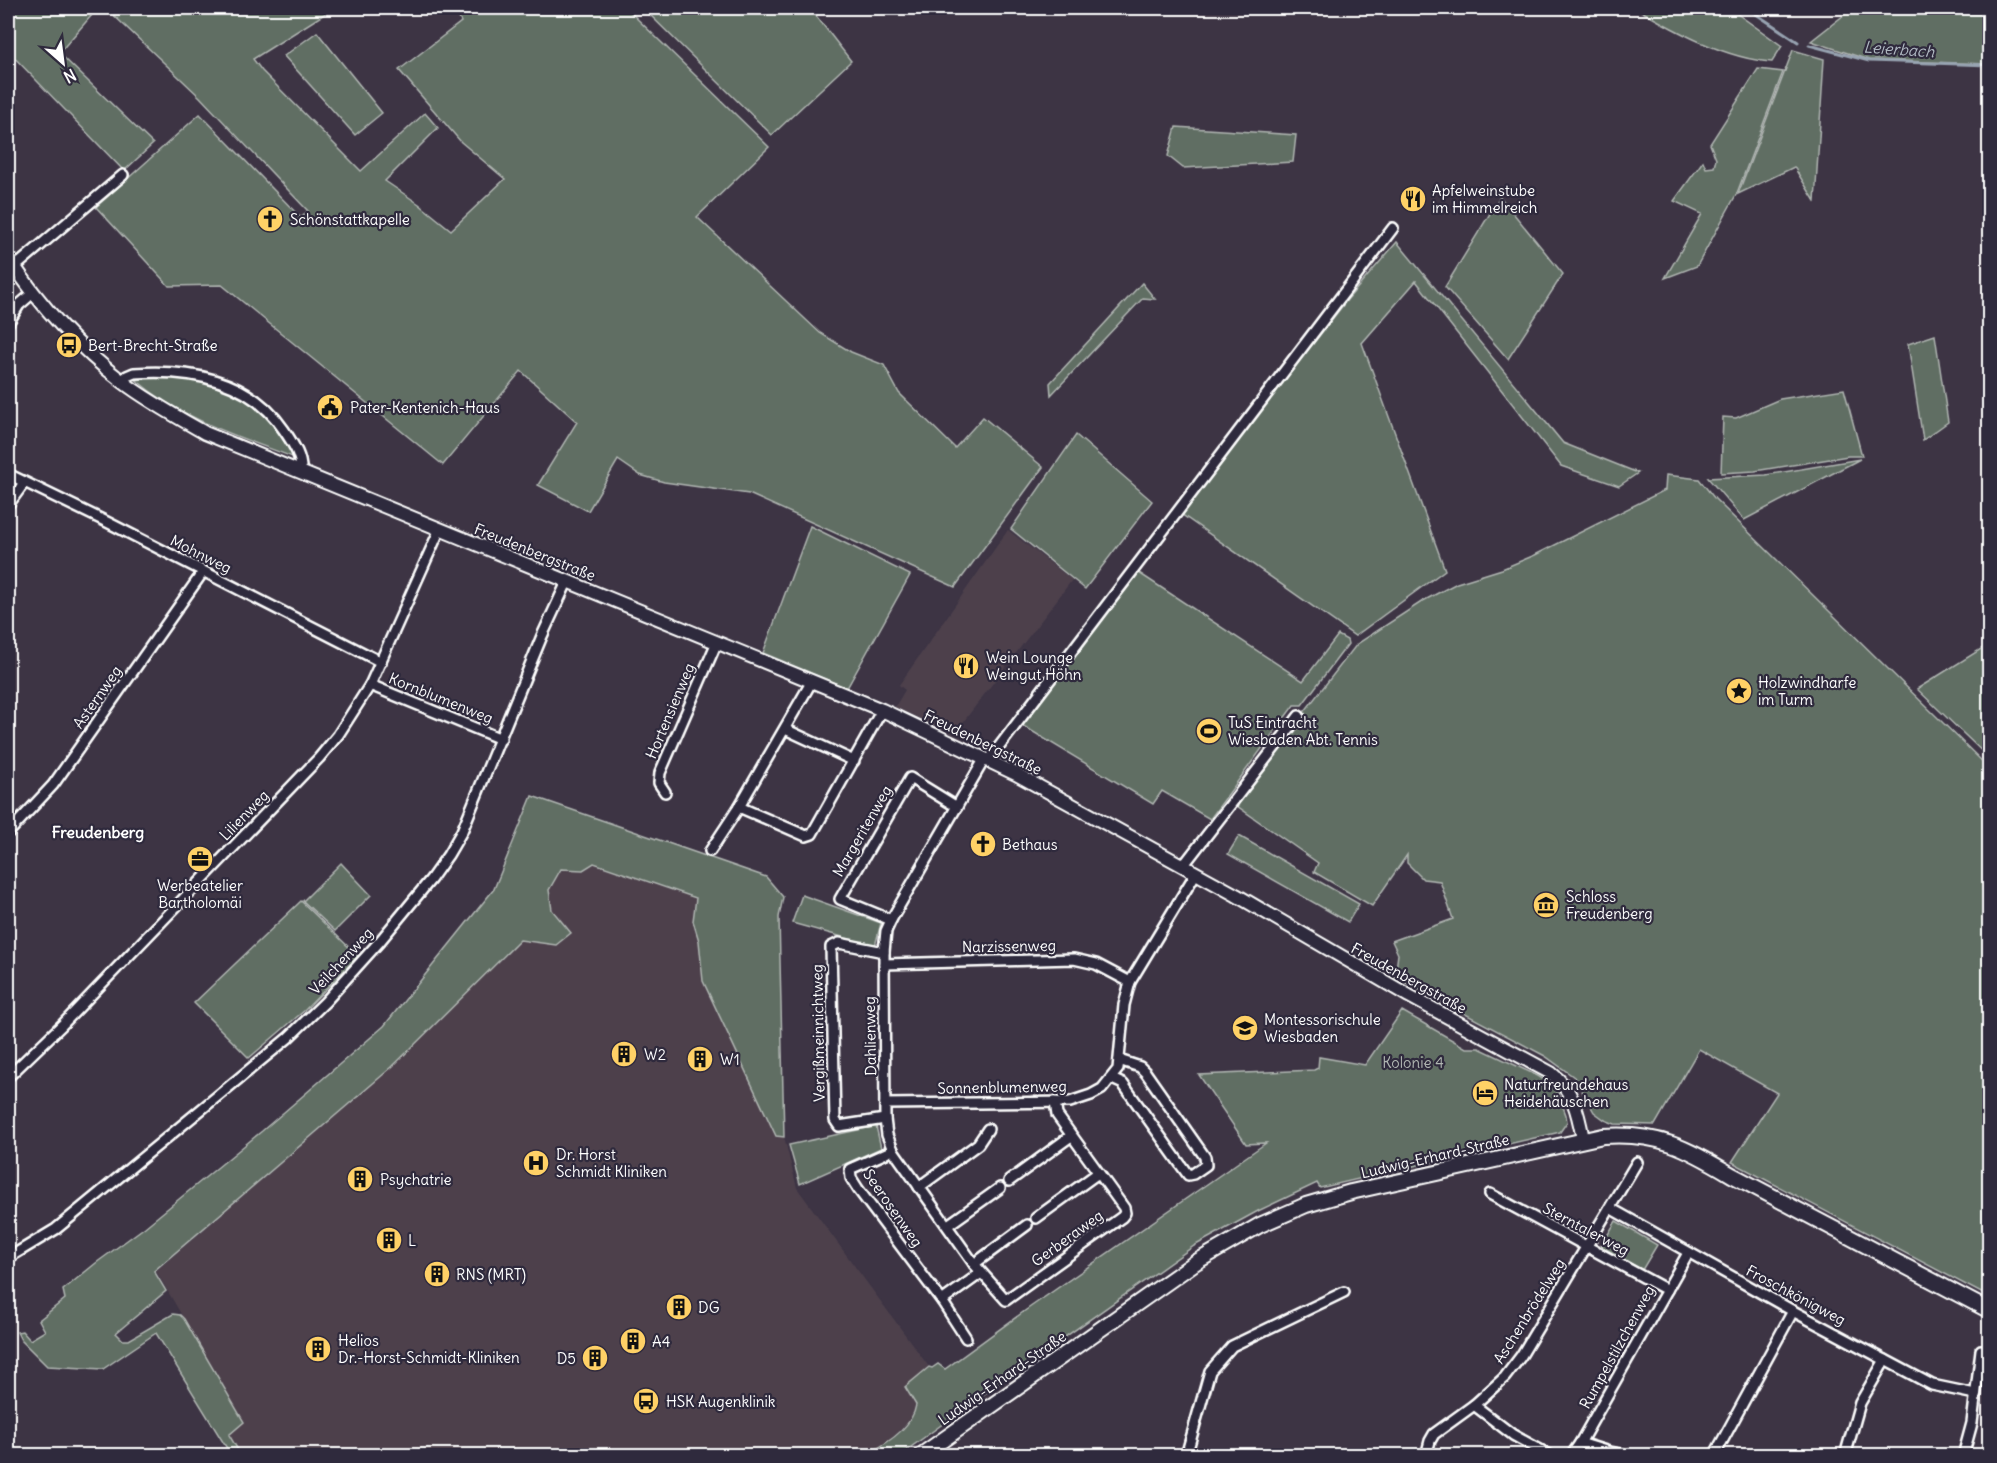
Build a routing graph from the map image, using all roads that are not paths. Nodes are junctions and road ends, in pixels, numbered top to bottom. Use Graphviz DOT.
graph roads {
  1 [pos="123,175"];
  2 [pos="1393,228"];
  3 [pos="8,257"];
  4 [pos="15,267"];
  5 [pos="33,293"];
  6 [pos="8,323"];
  7 [pos="121,381"];
  8 [pos="301,472"];
  9 [pos="8,474"];
  10 [pos="24,483"];
  11 [pos="8,505"];
  12 [pos="440,529"];
  13 [pos="203,572"];
  14 [pos="567,582"];
  15 [pos="717,642"];
  16 [pos="381,662"];
  17 [pos="812,681"];
  18 [pos="370,685"];
  19 [pos="882,710"];
  20 [pos="1299,716"];
  21 [pos="785,729"];
  22 [pos="501,739"];
  23 [pos="987,759"];
  24 [pos="854,761"];
  25 [pos="665,792"];
  26 [pos="739,807"];
  27 [pos="957,807"];
  28 [pos="8,833"];
  29 [pos="710,851"];
  30 [pos="1183,866"];
  31 [pos="1196,873"];
  32 [pos="891,920"];
  33 [pos="884,952"];
  34 [pos="884,964"];
  35 [pos="1130,982"];
  36 [pos="1119,1060"];
  37 [pos="8,1077"];
  38 [pos="1112,1079"];
  39 [pos="1055,1102"];
  40 [pos="885,1104"];
  41 [pos="885,1119"];
  42 [pos="988,1129"];
  43 [pos="1071,1136"];
  44 [pos="1583,1139"];
  45 [pos="892,1150"];
  46 [pos="1636,1162"];
  47 [pos="1098,1173"];
  48 [pos="1009,1181"];
  49 [pos="919,1187"];
  50 [pos="1000,1188"];
  51 [pos="1490,1194"];
  52 [pos="1610,1208"];
  53 [pos="1036,1218"];
  54 [pos="948,1225"];
  55 [pos="1027,1225"];
  56 [pos="1587,1247"];
  57 [pos="1688,1253"];
  58 [pos="8,1258"];
  59 [pos="974,1264"];
  60 [pos="981,1273"];
  61 [pos="1667,1290"];
  62 [pos="1344,1292"];
  63 [pos="1006,1300"];
  64 [pos="942,1301"];
  65 [pos="1793,1311"];
  66 [pos="1989,1311"];
  67 [pos="966,1338"];
  68 [pos="1981,1350"];
  69 [pos="1885,1359"];
  70 [pos="1975,1394"];
  71 [pos="1474,1405"];
  72 [pos="1580,1443"];
  73 [pos="920,1455"];
  74 [pos="1185,1455"];
  75 [pos="1426,1455"];
  76 [pos="1551,1455"];
  77 [pos="1571,1455"];
  78 [pos="1631,1455"];
  79 [pos="1714,1455"];
  80 [pos="1845,1455"];
  81 [pos="1963,1455"];
  1 -- 4 [label="street"];
  2 -- 23 [label="street, Dahlienweg"];
  3 -- 4 [label="street, Freudenbergstraße"];
  4 -- 5 [label="street, Freudenbergstraße"];
  5 -- 6 [label="street"];
  5 -- 7 [label="street, Freudenbergstraße"];
  7 -- 8 [label="street, Freudenbergstraße"];
  7 -- 8 [label="street"];
  8 -- 12 [label="street, Freudenbergstraße"];
  9 -- 10 [label="street, Mohnweg"];
  10 -- 11 [label="street"];
  10 -- 13 [label="street, Mohnweg"];
  12 -- 14 [label="street, Freudenbergstraße"];
  12 -- 16 [label="street, Lilienweg"];
  13 -- 16 [label="street, Mohnweg"];
  13 -- 28 [label="street, Asternweg"];
  14 -- 15 [label="street, Freudenbergstraße"];
  14 -- 22 [label="street, Veilchenweg"];
  15 -- 17 [label="street, Freudenbergstraße"];
  15 -- 25 [label="street, Hortensienweg"];
  16 -- 18 [label="street, Lilienweg"];
  17 -- 19 [label="street, Freudenbergstraße"];
  17 -- 21 [label="street"];
  18 -- 22 [label="street, Kornblumenweg"];
  18 -- 37 [label="street, Lilienweg"];
  19 -- 23 [label="street, Freudenbergstraße"];
  19 -- 24 [label="street"];
  20 -- 30 [label="street"];
  21 -- 24 [label="street"];
  21 -- 26 [label="street"];
  22 -- 58 [label="street, Veilchenweg"];
  23 -- 27 [label="street, Dahlienweg"];
  23 -- 30 [label="street, Freudenbergstraße"];
  24 -- 26 [label="street"];
  26 -- 29 [label="street"];
  27 -- 32 [label="street, Dahlienweg"];
  27 -- 32 [label="street, Margeritenweg"];
  30 -- 31 [label="street, Freudenbergstraße"];
  31 -- 35 [label="street"];
  31 -- 44 [label="street, Freudenbergstraße"];
  32 -- 33 [label="street, Dahlienweg"];
  33 -- 34 [label="street, Dahlienweg"];
  33 -- 41 [label="street, Vergißmeinnichtweg"];
  34 -- 35 [label="street, Narzissenweg"];
  34 -- 40 [label="street, Dahlienweg"];
  35 -- 36 [label="street"];
  36 -- 38 [label="street"];
  36 -- 38 [label="street"];
  38 -- 39 [label="street, Sonnenblumenweg"];
  39 -- 40 [label="street, Sonnenblumenweg"];
  39 -- 43 [label="street, Gerberaweg"];
  40 -- 41 [label="street, Dahlienweg"];
  41 -- 45 [label="street, Dahlienweg"];
  42 -- 49 [label="street"];
  43 -- 47 [label="street, Gerberaweg"];
  43 -- 48 [label="street"];
  44 -- 66 [label="main road, Ludwig-Erhard-Straße"];
  44 -- 73 [label="main road, Ludwig-Erhard-Straße"];
  45 -- 49 [label="street, Dahlienweg"];
  45 -- 64 [label="street, Seerosenweg"];
  46 -- 52 [label="street, Aschenbrödelweg"];
  47 -- 53 [label="street"];
  47 -- 63 [label="street, Gerberaweg"];
  49 -- 54 [label="street, Dahlienweg"];
  50 -- 54 [label="street"];
  51 -- 56 [label="street, Sterntalerweg"];
  52 -- 56 [label="street, Aschenbrödelweg"];
  52 -- 57 [label="street, Froschkönigweg"];
  54 -- 59 [label="street, Dahlienweg"];
  55 -- 59 [label="street"];
  56 -- 61 [label="street, Sterntalerweg"];
  56 -- 71 [label="street, Aschenbrödelweg"];
  57 -- 61 [label="street, Rumpelstilzchenweg"];
  57 -- 65 [label="street, Froschkönigweg"];
  59 -- 60 [label="street, Dahlienweg"];
  60 -- 63 [label="street, Dahlienweg"];
  60 -- 64 [label="street"];
  61 -- 72 [label="street, Rumpelstilzchenweg"];
  62 -- 74 [label="street"];
  64 -- 67 [label="street, Seerosenweg"];
  65 -- 69 [label="street, Froschkönigweg"];
  65 -- 79 [label="street"];
  68 -- 70 [label="street"];
  69 -- 70 [label="street, Froschkönigweg"];
  69 -- 80 [label="street"];
  70 -- 81 [label="street"];
  71 -- 75 [label="street, Aschenbrödelweg"];
  71 -- 76 [label="street"];
  72 -- 77 [label="street, Rumpelstilzchenweg"];
  72 -- 78 [label="street"];
}
